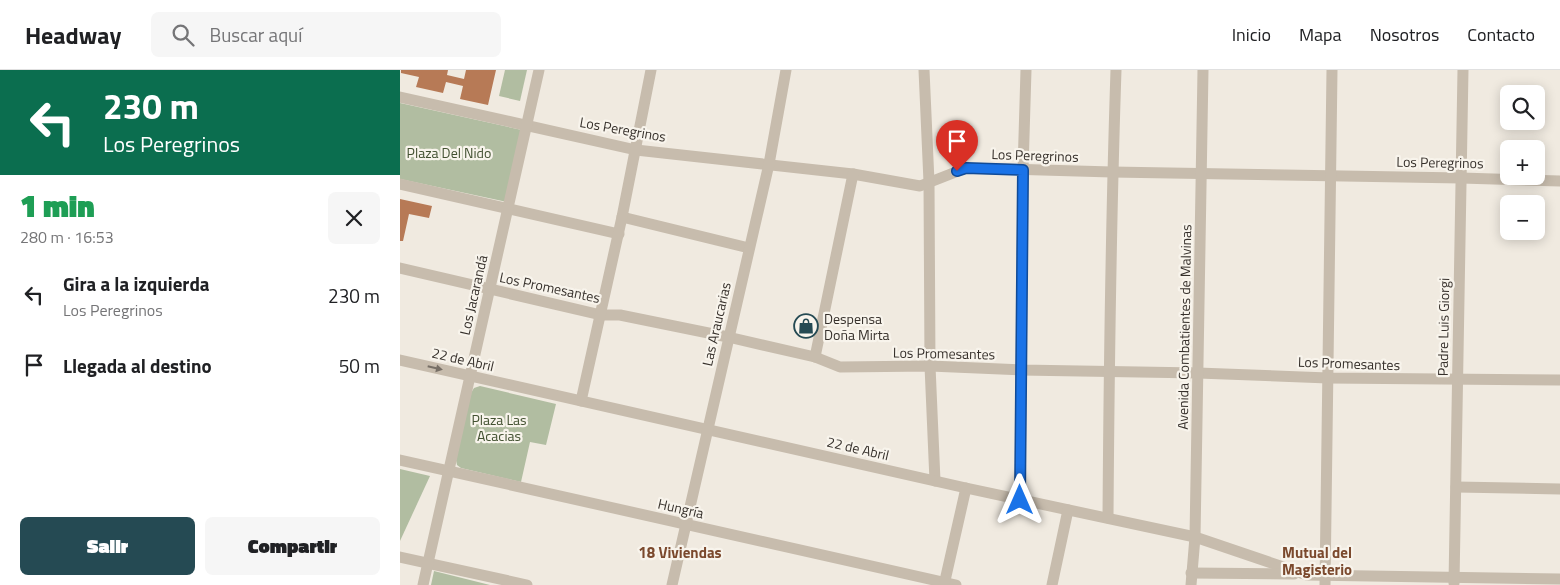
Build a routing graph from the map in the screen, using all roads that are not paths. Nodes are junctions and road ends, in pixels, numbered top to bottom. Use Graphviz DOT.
graph roads {
  1 [pos="539,70"];
  2 [pos="651,70"];
  3 [pos="786,70"];
  4 [pos="924,70"];
  5 [pos="1026,70"];
  6 [pos="1116,70"];
  7 [pos="1203,70"];
  8 [pos="1332,70"];
  9 [pos="1463,70"];
  10 [pos="400,97"];
  11 [pos="526,125"];
  12 [pos="636,150"];
  13 [pos="770,164"];
  14 [pos="1023,170"];
  15 [pos="1112,172"];
  16 [pos="1201,172"];
  17 [pos="853,174"];
  18 [pos="1331,175"];
  19 [pos="1461,178"];
  20 [pos="1560,181"];
  21 [pos="930,182"];
  22 [pos="400,184"];
  23 [pos="508,208"];
  24 [pos="622,217"];
  25 [pos="618,234"];
  26 [pos="749,248"];
  27 [pos="400,268"];
  28 [pos="490,290"];
  29 [pos="601,315"];
  30 [pos="728,337"];
  31 [pos="815,357"];
  32 [pos="400,360"];
  33 [pos="930,366"];
  34 [pos="1022,370"];
  35 [pos="1109,372"];
  36 [pos="1198,373"];
  37 [pos="470,376"];
  38 [pos="1328,378"];
  39 [pos="1458,380"];
  40 [pos="1560,380"];
  41 [pos="581,401"];
  42 [pos="707,429"];
  43 [pos="400,460"];
  44 [pos="448,470"];
  45 [pos="935,481"];
  46 [pos="1456,486"];
  47 [pos="966,488"];
  48 [pos="1560,489"];
  49 [pos="1020,500"];
  50 [pos="1068,510"];
  51 [pos="1108,518"];
  52 [pos="686,524"];
  53 [pos="1195,537"];
  54 [pos="400,557"];
  55 [pos="428,563"];
  56 [pos="1307,574"];
  57 [pos="1191,579"];
  58 [pos="1560,579"];
  59 [pos="1325,580"];
  60 [pos="1454,581"];
  61 [pos="944,584"];
  62 [pos="423,585"];
  63 [pos="527,585"];
  64 [pos="672,585"];
  65 [pos="956,585"];
  66 [pos="1052,585"];
  1 -- 11 [label="street, Los Jacarandá"];
  2 -- 12 [label="street"];
  3 -- 13 [label="street, Las Araucarias"];
  4 -- 21 [label="street"];
  5 -- 14 [label="street"];
  6 -- 15 [label="street"];
  7 -- 16 [label="street, Avenida Combatientes de Malvinas"];
  8 -- 18 [label="street"];
  9 -- 19 [label="street, Padre Luis Giorgi"];
  10 -- 11 [label="street, Los Peregrinos"];
  11 -- 12 [label="street, Los Peregrinos"];
  11 -- 23 [label="street, Los Jacarandá"];
  12 -- 13 [label="street, Los Peregrinos"];
  12 -- 24 [label="street"];
  13 -- 17 [label="street, Los Peregrinos"];
  13 -- 26 [label="street, Las Araucarias"];
  14 -- 15 [label="street, Los Peregrinos"];
  14 -- 21 [label="street, Los Peregrinos"];
  14 -- 34 [label="street"];
  15 -- 16 [label="street, Los Peregrinos"];
  15 -- 35 [label="street"];
  16 -- 18 [label="street, Los Peregrinos"];
  16 -- 36 [label="street, Avenida Combatientes de Malvinas"];
  17 -- 21 [label="street, Los Peregrinos"];
  17 -- 31 [label="street"];
  18 -- 19 [label="street, Los Peregrinos"];
  18 -- 38 [label="street"];
  19 -- 20 [label="street, Los Peregrinos"];
  19 -- 39 [label="street, Padre Luis Giorgi"];
  21 -- 33 [label="street"];
  22 -- 23 [label="street"];
  23 -- 25 [label="street"];
  23 -- 28 [label="street, Los Jacarandá"];
  24 -- 25 [label="street"];
  24 -- 26 [label="street"];
  25 -- 29 [label="street"];
  26 -- 30 [label="street, Las Araucarias"];
  27 -- 28 [label="street, Los Promesantes"];
  28 -- 29 [label="street, Los Promesantes"];
  28 -- 37 [label="street, Los Jacarandá"];
  29 -- 30 [label="street, Los Promesantes"];
  29 -- 41 [label="street"];
  30 -- 31 [label="street, Los Promesantes"];
  30 -- 42 [label="street, Las Araucarias"];
  31 -- 33 [label="street, Los Promesantes"];
  32 -- 37 [label="street, 22 de Abril, one-way"];
  33 -- 34 [label="street, Los Promesantes"];
  33 -- 45 [label="street"];
  34 -- 35 [label="street, Los Promesantes"];
  34 -- 49 [label="street"];
  35 -- 36 [label="street, Los Promesantes"];
  35 -- 51 [label="street"];
  36 -- 38 [label="street, Los Promesantes"];
  36 -- 53 [label="street, Avenida Combatientes de Malvinas"];
  37 -- 41 [label="street, 22 de Abril"];
  37 -- 44 [label="street, Los Jacarandá"];
  38 -- 39 [label="street, Los Promesantes"];
  38 -- 59 [label="street"];
  39 -- 40 [label="street, Los Promesantes"];
  39 -- 46 [label="street, Padre Luis Giorgi"];
  41 -- 42 [label="street, 22 de Abril"];
  42 -- 45 [label="street, 22 de Abril"];
  42 -- 52 [label="street, Las Araucarias"];
  43 -- 44 [label="street, Hungría"];
  44 -- 52 [label="street, Hungría"];
  44 -- 55 [label="street, Los Jacarandá"];
  45 -- 47 [label="street, 22 de Abril"];
  46 -- 48 [label="street"];
  46 -- 60 [label="street, Padre Luis Giorgi"];
  47 -- 49 [label="street, 22 de Abril"];
  47 -- 61 [label="street"];
  49 -- 50 [label="street, 22 de Abril"];
  50 -- 51 [label="street, 22 de Abril"];
  50 -- 66 [label="street"];
  51 -- 53 [label="street, 22 de Abril"];
  52 -- 61 [label="street, Hungría"];
  52 -- 64 [label="street, Las Araucarias"];
  53 -- 56 [label="street, 22 de Abril"];
  53 -- 57 [label="street, Avenida Combatientes de Malvinas"];
  54 -- 55 [label="street"];
  55 -- 62 [label="street, Los Jacarandá"];
  55 -- 63 [label="street"];
  56 -- 57 [label="street, 22 de Abril"];
  56 -- 59 [label="street, 22 de Abril"];
  58 -- 60 [label="street, 22 de Abril"];
  59 -- 60 [label="street, 22 de Abril"];
  61 -- 65 [label="street, Hungría"];
}
